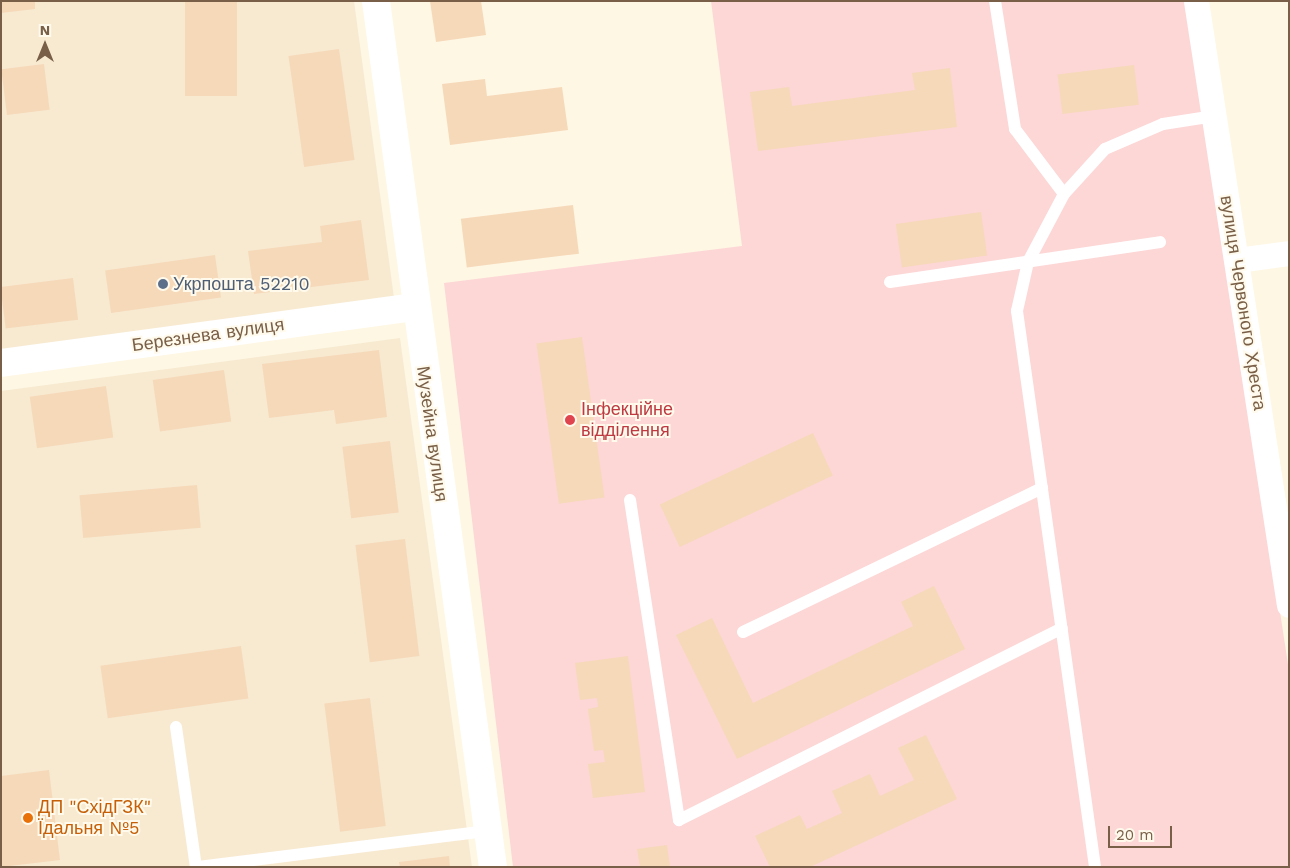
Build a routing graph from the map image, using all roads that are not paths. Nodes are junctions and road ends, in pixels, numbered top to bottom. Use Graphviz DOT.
graph roads {
  1 [pos="376,1"];
  2 [pos="995,1"];
  3 [pos="1196,1"];
  4 [pos="1214,116"];
  5 [pos="1064,194"];
  6 [pos="1160,242"];
  7 [pos="1289,253"];
  8 [pos="1236,260"];
  9 [pos="1028,262"];
  10 [pos="890,282"];
  11 [pos="415,307"];
  12 [pos="1,363"];
  13 [pos="1042,488"];
  14 [pos="630,500"];
  15 [pos="1289,605"];
  16 [pos="1062,628"];
  17 [pos="743,632"];
  18 [pos="176,727"];
  19 [pos="488,831"];
  20 [pos="197,867"];
  21 [pos="493,867"];
  22 [pos="1095,867"];
  1 -- 11 [label="street, Музейна вулиця"];
  2 -- 5 [label="lane"];
  3 -- 4 [label="street, вулиця Червоного Хреста"];
  4 -- 5 [label="lane"];
  4 -- 8 [label="street, вулиця Червоного Хреста"];
  5 -- 9 [label="lane"];
  6 -- 9 [label="lane"];
  7 -- 8 [label="street"];
  8 -- 15 [label="street, вулиця Червоного Хреста"];
  9 -- 10 [label="lane"];
  9 -- 13 [label="lane"];
  11 -- 12 [label="street, Березнева вулиця"];
  11 -- 19 [label="street, Музейна вулиця"];
  13 -- 16 [label="lane"];
  13 -- 17 [label="lane"];
  14 -- 16 [label="lane"];
  16 -- 22 [label="lane"];
  18 -- 20 [label="lane"];
  19 -- 20 [label="lane"];
  19 -- 21 [label="street, Музейна вулиця"];
}
